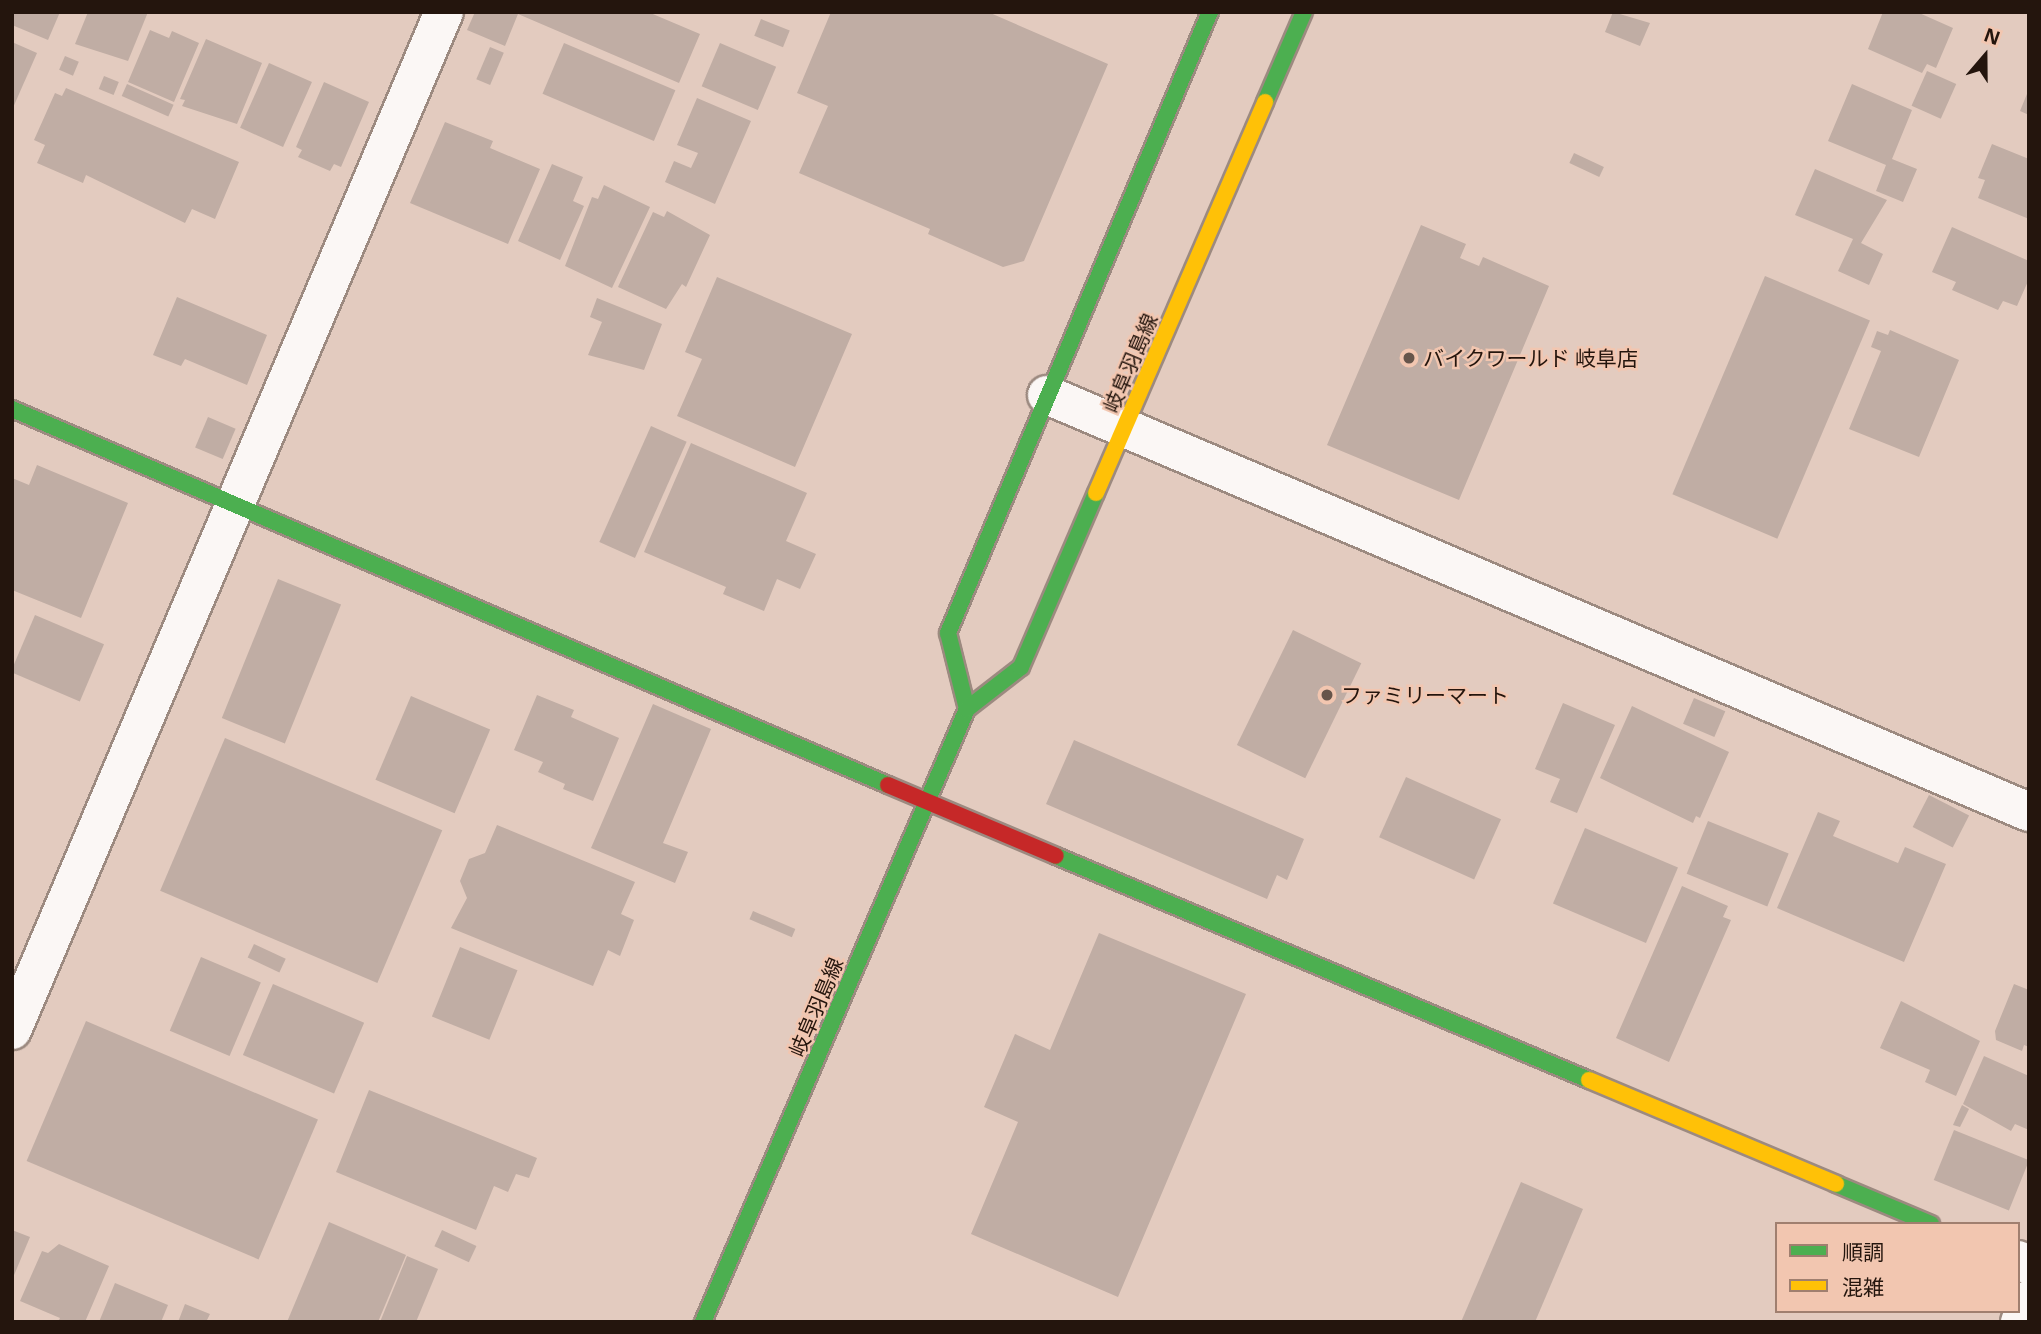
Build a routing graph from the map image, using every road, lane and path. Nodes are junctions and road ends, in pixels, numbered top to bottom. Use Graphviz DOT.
graph roads {
  1 [pos="444,12"];
  2 [pos="1210,12"];
  3 [pos="1304,12"];
  4 [pos="1047,395"];
  5 [pos="12,409"];
  6 [pos="1125,428"];
  7 [pos="235,504"];
  8 [pos="967,709"];
  9 [pos="927,802"];
  10 [pos="2029,812"];
  11 [pos="12,1030"];
  12 [pos="1926,1222"];
  13 [pos="2029,1300"];
  14 [pos="703,1322"];
  15 [pos="2020,1322"];
  1 -- 7 [label="street"];
  2 -- 4 [label="main road"];
  3 -- 6 [label="main road, 岐阜羽島線"];
  4 -- 6 [label="street"];
  4 -- 8 [label="main road"];
  5 -- 7 [label="main road"];
  6 -- 8 [label="main road, 岐阜羽島線"];
  6 -- 10 [label="street"];
  7 -- 9 [label="main road"];
  7 -- 11 [label="street"];
  8 -- 9 [label="main road, 岐阜羽島線"];
  9 -- 12 [label="main road"];
  9 -- 14 [label="main road, 岐阜羽島線"];
  13 -- 15 [label="street"];
}
